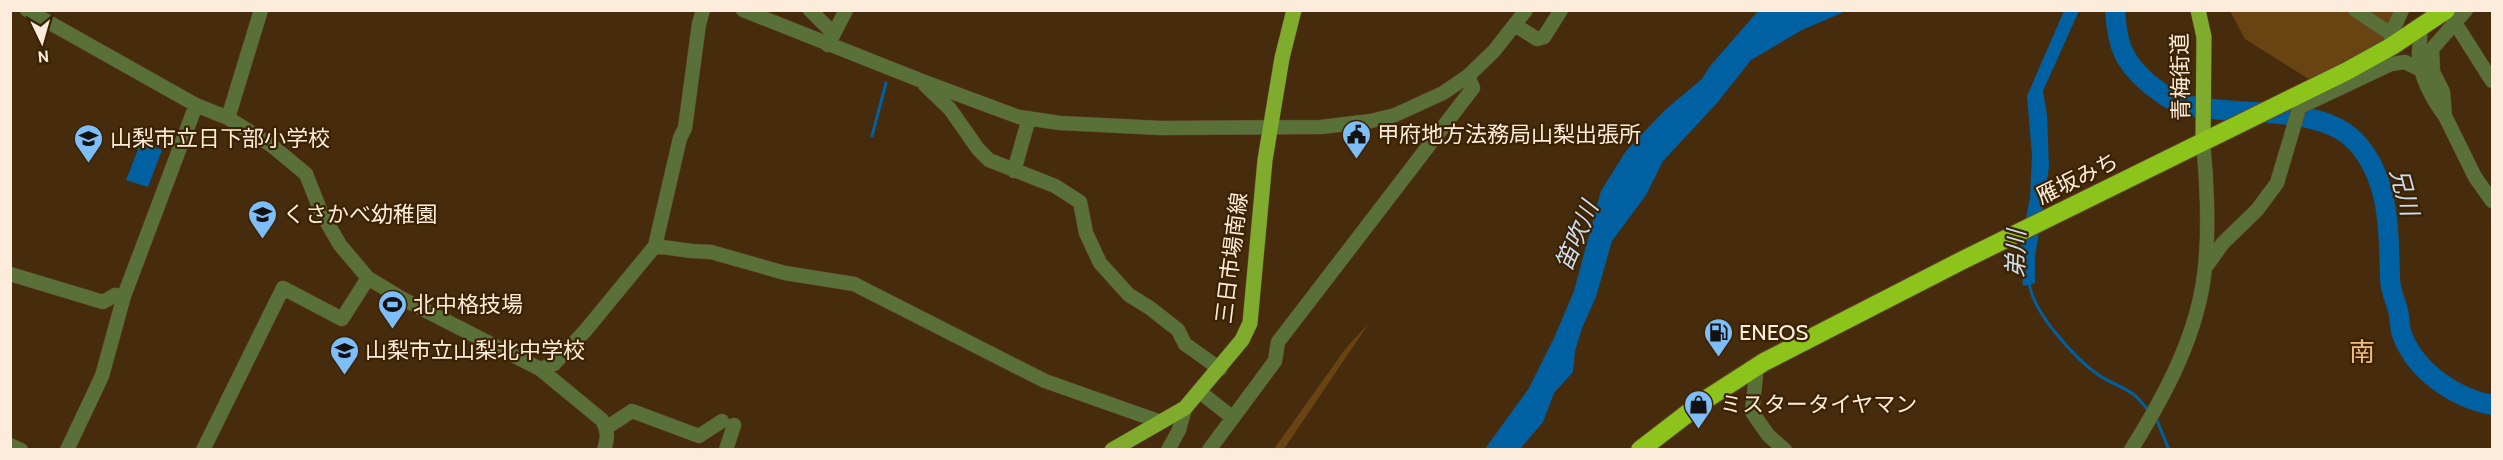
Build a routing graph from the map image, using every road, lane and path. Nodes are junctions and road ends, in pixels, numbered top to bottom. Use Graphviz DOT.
graph roads {
  1 [pos="27,10"];
  2 [pos="261,10"];
  3 [pos="703,10"];
  4 [pos="743,10"];
  5 [pos="810,10"];
  6 [pos="846,10"];
  7 [pos="1294,10"];
  8 [pos="1561,10"];
  9 [pos="2198,10"];
  10 [pos="2355,10"];
  11 [pos="2402,10"];
  12 [pos="2466,10"];
  13 [pos="1524,11"];
  14 [pos="2449,15"];
  15 [pos="1515,25"];
  16 [pos="2420,29"];
  17 [pos="831,39"];
  18 [pos="2392,40"];
  19 [pos="2423,71"];
  20 [pos="1468,76"];
  21 [pos="922,81"];
  22 [pos="2493,81"];
  23 [pos="2298,99"];
  24 [pos="196,105"];
  25 [pos="2445,116"];
  26 [pos="228,118"];
  27 [pos="1029,118"];
  28 [pos="1270,127"];
  29 [pos="2203,142"];
  30 [pos="1014,171"];
  31 [pos="2493,201"];
  32 [pos="655,246"];
  33 [pos="2205,267"];
  34 [pos="10,274"];
  35 [pos="368,278"];
  36 [pos="124,296"];
  37 [pos="1757,366"];
  38 [pos="540,369"];
  39 [pos="1220,369"];
  40 [pos="1200,392"];
  41 [pos="1185,408"];
  42 [pos="1233,418"];
  43 [pos="1161,422"];
  44 [pos="606,428"];
  45 [pos="10,445"];
  46 [pos="21,450"];
  47 [pos="67,450"];
  48 [pos="203,450"];
  49 [pos="604,450"];
  50 [pos="726,450"];
  51 [pos="1112,450"];
  52 [pos="1168,450"];
  53 [pos="1209,450"];
  54 [pos="1640,450"];
  55 [pos="1785,450"];
  56 [pos="2131,450"];
  1 -- 24 [label="street"];
  2 -- 26 [label="street"];
  3 -- 32 [label="street"];
  4 -- 17 [label="street"];
  5 -- 17 [label="street"];
  6 -- 17 [label="street"];
  7 -- 28 [label="main road, 三日市場南線"];
  8 -- 15 [label="street"];
  9 -- 29 [label="main road, 青梅街道"];
  10 -- 18 [label="street"];
  11 -- 18 [label="street"];
  12 -- 14 [label="street"];
  13 -- 15 [label="street"];
  14 -- 16 [label="highway, 雁坂みち"];
  14 -- 22 [label="street"];
  14 -- 25 [label="street"];
  15 -- 20 [label="street"];
  16 -- 18 [label="highway, 雁坂みち"];
  16 -- 19 [label="street"];
  17 -- 21 [label="street"];
  18 -- 23 [label="highway, 雁坂みち"];
  19 -- 23 [label="street"];
  19 -- 25 [label="street"];
  20 -- 28 [label="street"];
  20 -- 42 [label="street"];
  21 -- 27 [label="street"];
  21 -- 30 [label="street"];
  23 -- 29 [label="highway, 雁坂みち"];
  23 -- 33 [label="street"];
  24 -- 26 [label="street"];
  24 -- 36 [label="street"];
  25 -- 31 [label="street"];
  26 -- 35 [label="street"];
  27 -- 28 [label="street"];
  27 -- 30 [label="street"];
  28 -- 39 [label="main road, 三日市場南線"];
  29 -- 33 [label="street"];
  29 -- 37 [label="highway, 雁坂みち"];
  30 -- 39 [label="street"];
  32 -- 38 [label="street"];
  32 -- 43 [label="street"];
  33 -- 56 [label="street"];
  34 -- 36 [label="street"];
  35 -- 38 [label="street"];
  35 -- 48 [label="street"];
  36 -- 47 [label="street"];
  37 -- 54 [label="highway, 雁坂みち"];
  37 -- 55 [label="street"];
  38 -- 44 [label="street"];
  39 -- 40 [label="main road, 三日市場南線"];
  40 -- 41 [label="main road, 三日市場南線"];
  40 -- 42 [label="street"];
  41 -- 43 [label="main road, 三日市場南線"];
  41 -- 52 [label="street"];
  42 -- 53 [label="street"];
  43 -- 51 [label="main road, 三日市場南線"];
  44 -- 49 [label="street"];
  44 -- 50 [label="street"];
  45 -- 46 [label="street"];
}
